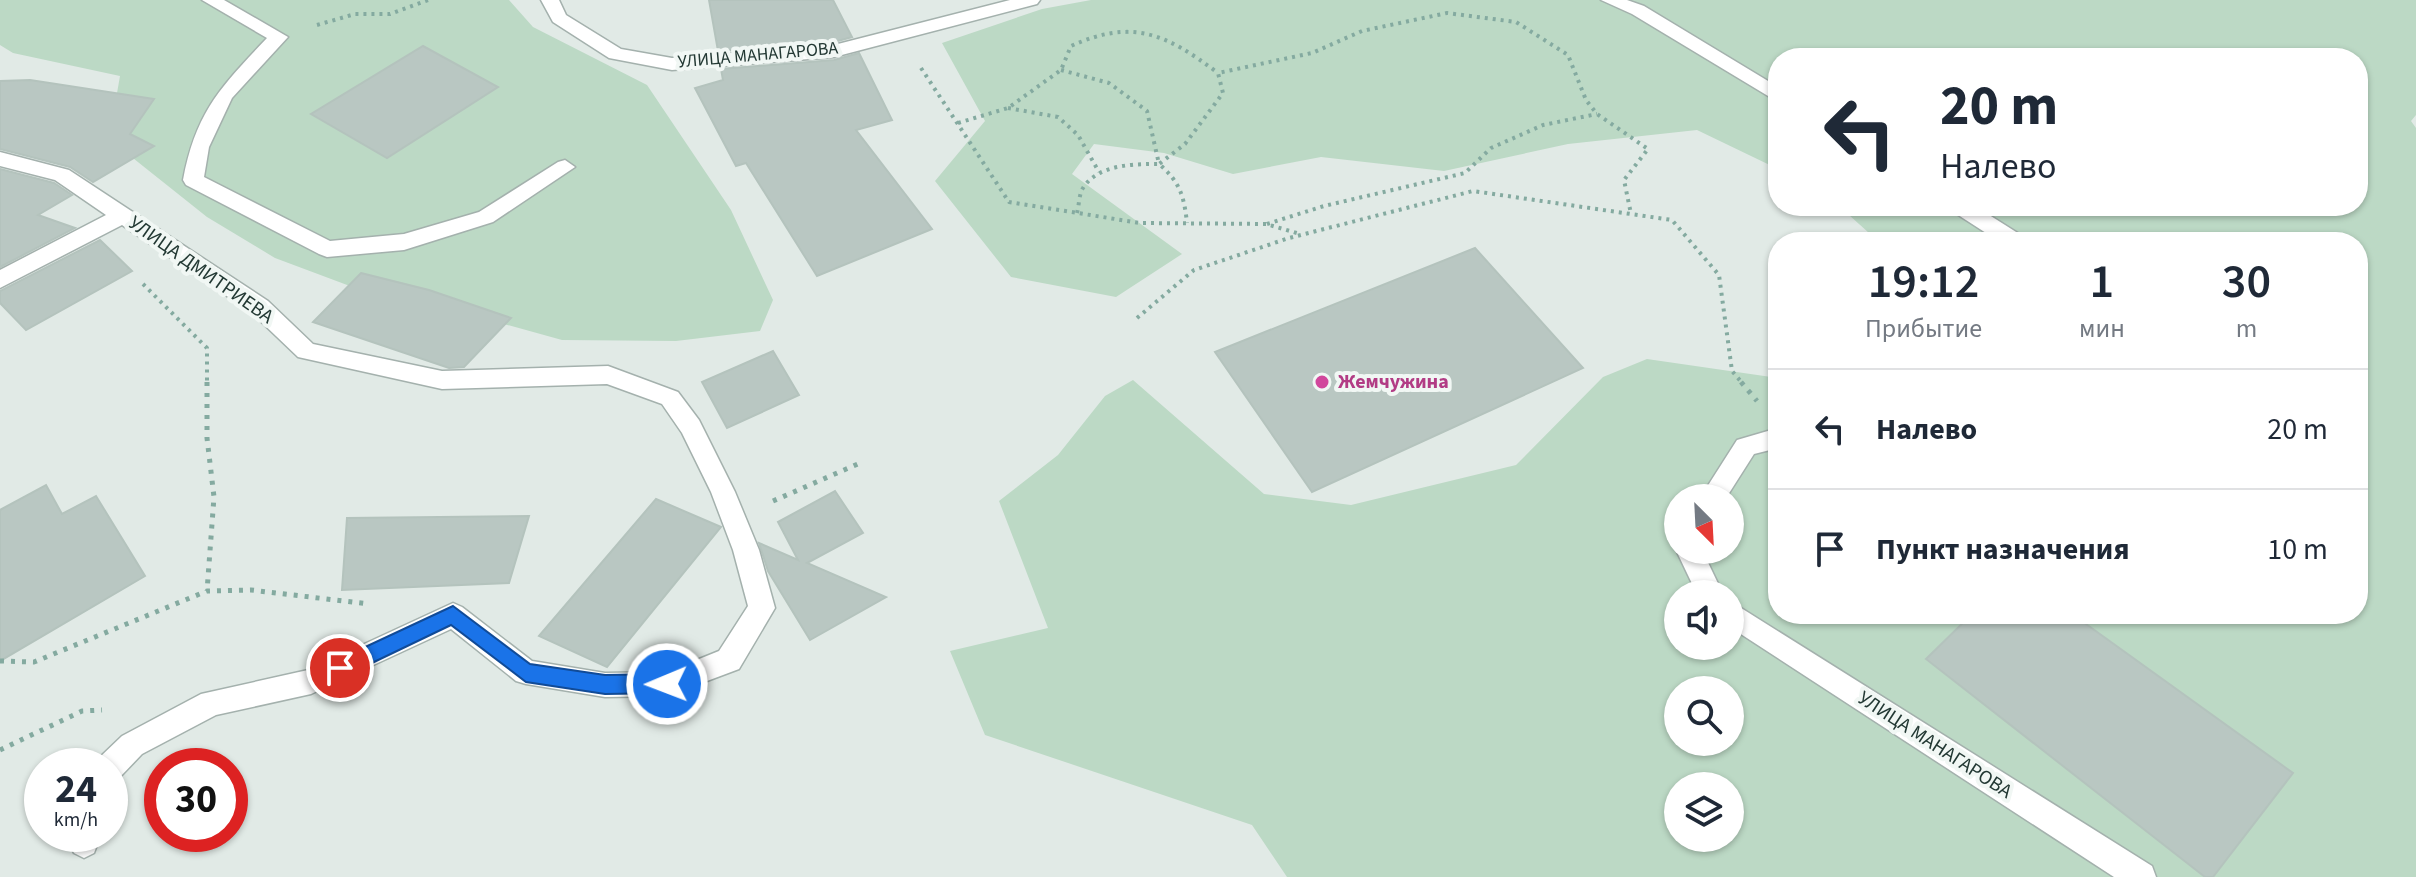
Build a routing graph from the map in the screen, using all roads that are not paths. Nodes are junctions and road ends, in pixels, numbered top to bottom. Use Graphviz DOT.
graph roads {
  1 [pos="211,0"];
  2 [pos="550,0"];
  3 [pos="1031,0"];
  4 [pos="1610,0"];
  5 [pos="1768,90"];
  6 [pos="0,159"];
  7 [pos="565,167"];
  8 [pos="123,215"];
  9 [pos="1975,216"];
  10 [pos="2000,232"];
  11 [pos="0,280"];
  12 [pos="1768,441"];
  13 [pos="1721,484"];
  14 [pos="1744,622"];
  15 [pos="128,749"];
  16 [pos="2141,877"];
  1 -- 7 [label="street"];
  2 -- 3 [label="street, УЛИЦА МАНАГАРОВА"];
  4 -- 5 [label="street"];
  6 -- 8 [label="street, УЛИЦА ДМИТРИЕВА"];
  8 -- 11 [label="street"];
  8 -- 15 [label="street, УЛИЦА ДМИТРИЕВА"];
  9 -- 10 [label="street"];
  12 -- 13 [label="street"];
  14 -- 16 [label="street, УЛИЦА МАНАГАРОВА"];
}
